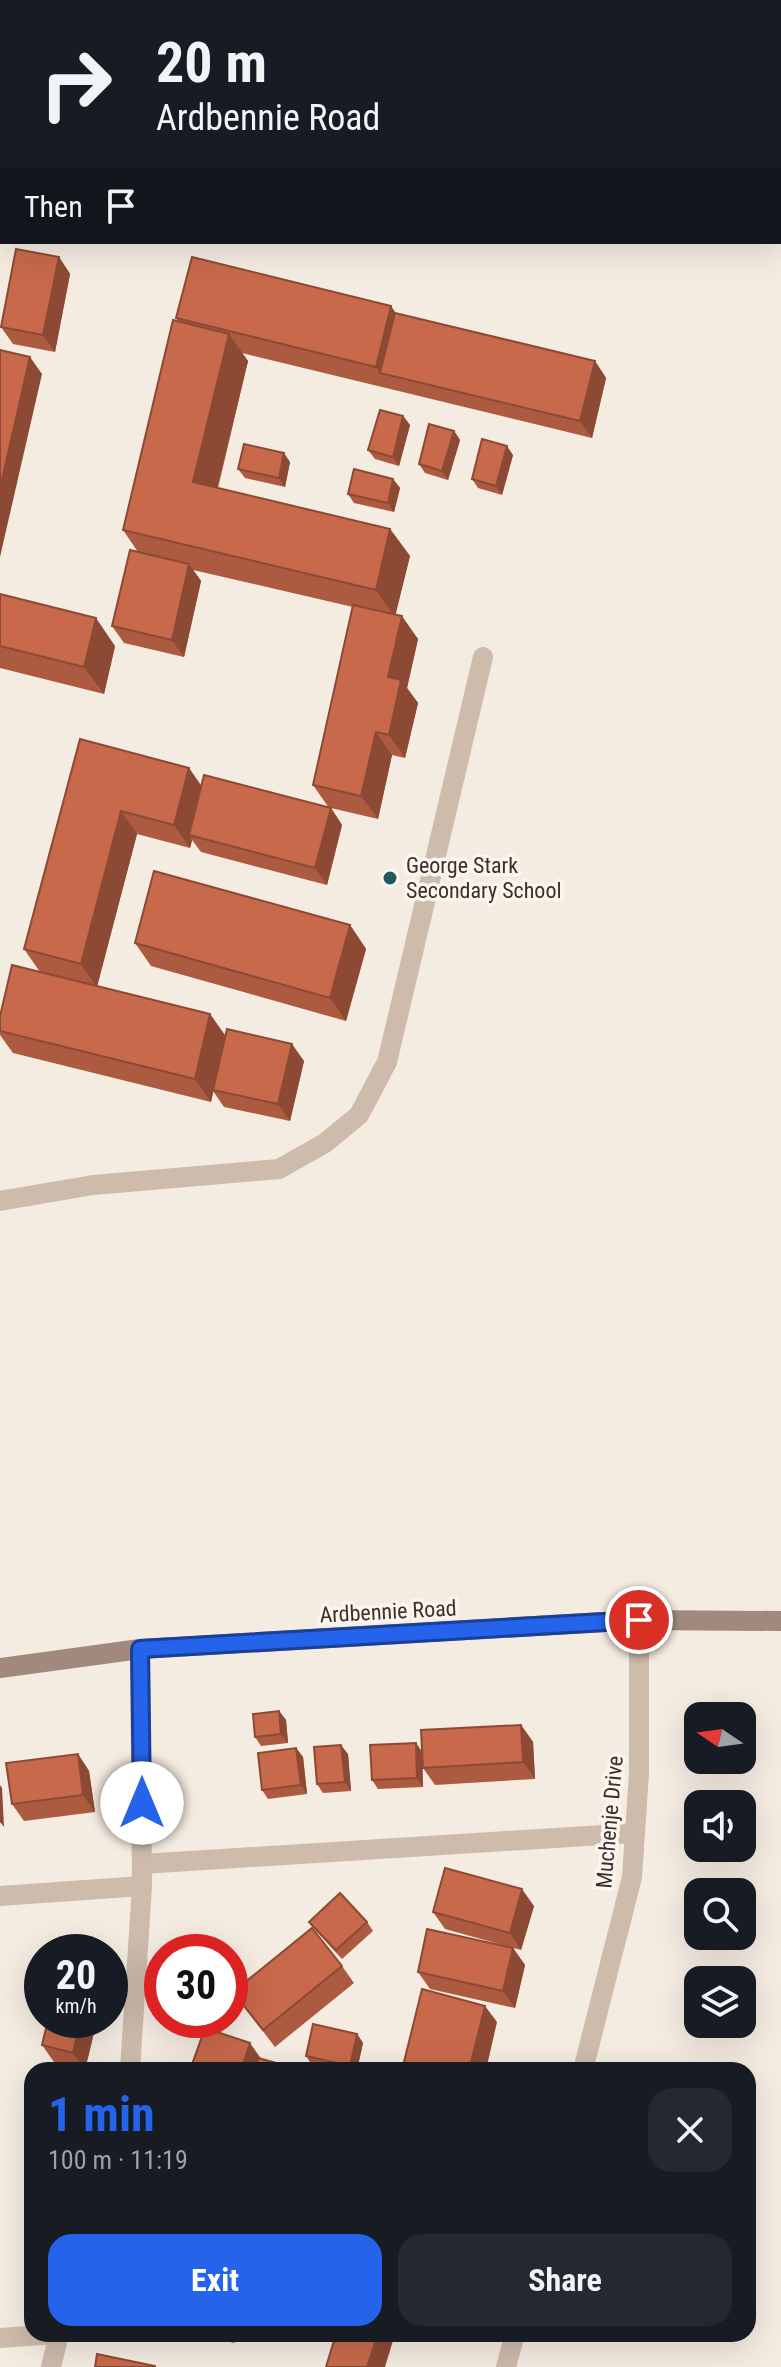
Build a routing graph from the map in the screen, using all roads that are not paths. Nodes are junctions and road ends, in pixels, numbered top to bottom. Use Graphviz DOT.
graph roads {
  1 [pos="483,657"];
  2 [pos="0,1201"];
  3 [pos="639,1620"];
  4 [pos="781,1621"];
  5 [pos="140,1649"];
  6 [pos="0,1668"];
  7 [pos="634,1833"];
  8 [pos="142,1864"];
  9 [pos="142,1886"];
  10 [pos="0,1896"];
  11 [pos="131,2062"];
  12 [pos="585,2062"];
  13 [pos="24,2336"];
  14 [pos="0,2338"];
  15 [pos="56,2342"];
  16 [pos="513,2342"];
  17 [pos="51,2367"];
  18 [pos="506,2367"];
  1 -- 2 [label="street"];
  3 -- 4 [label="main road, Ardbennie Road"];
  3 -- 5 [label="main road, Ardbennie Road"];
  3 -- 7 [label="street, Muchenje Drive"];
  5 -- 6 [label="main road, Ardbennie Road"];
  5 -- 8 [label="street"];
  7 -- 8 [label="street"];
  7 -- 12 [label="street, Muchenje Drive"];
  8 -- 9 [label="street"];
  9 -- 10 [label="street"];
  9 -- 11 [label="street"];
  13 -- 14 [label="street"];
  15 -- 17 [label="street"];
  16 -- 18 [label="street"];
}
